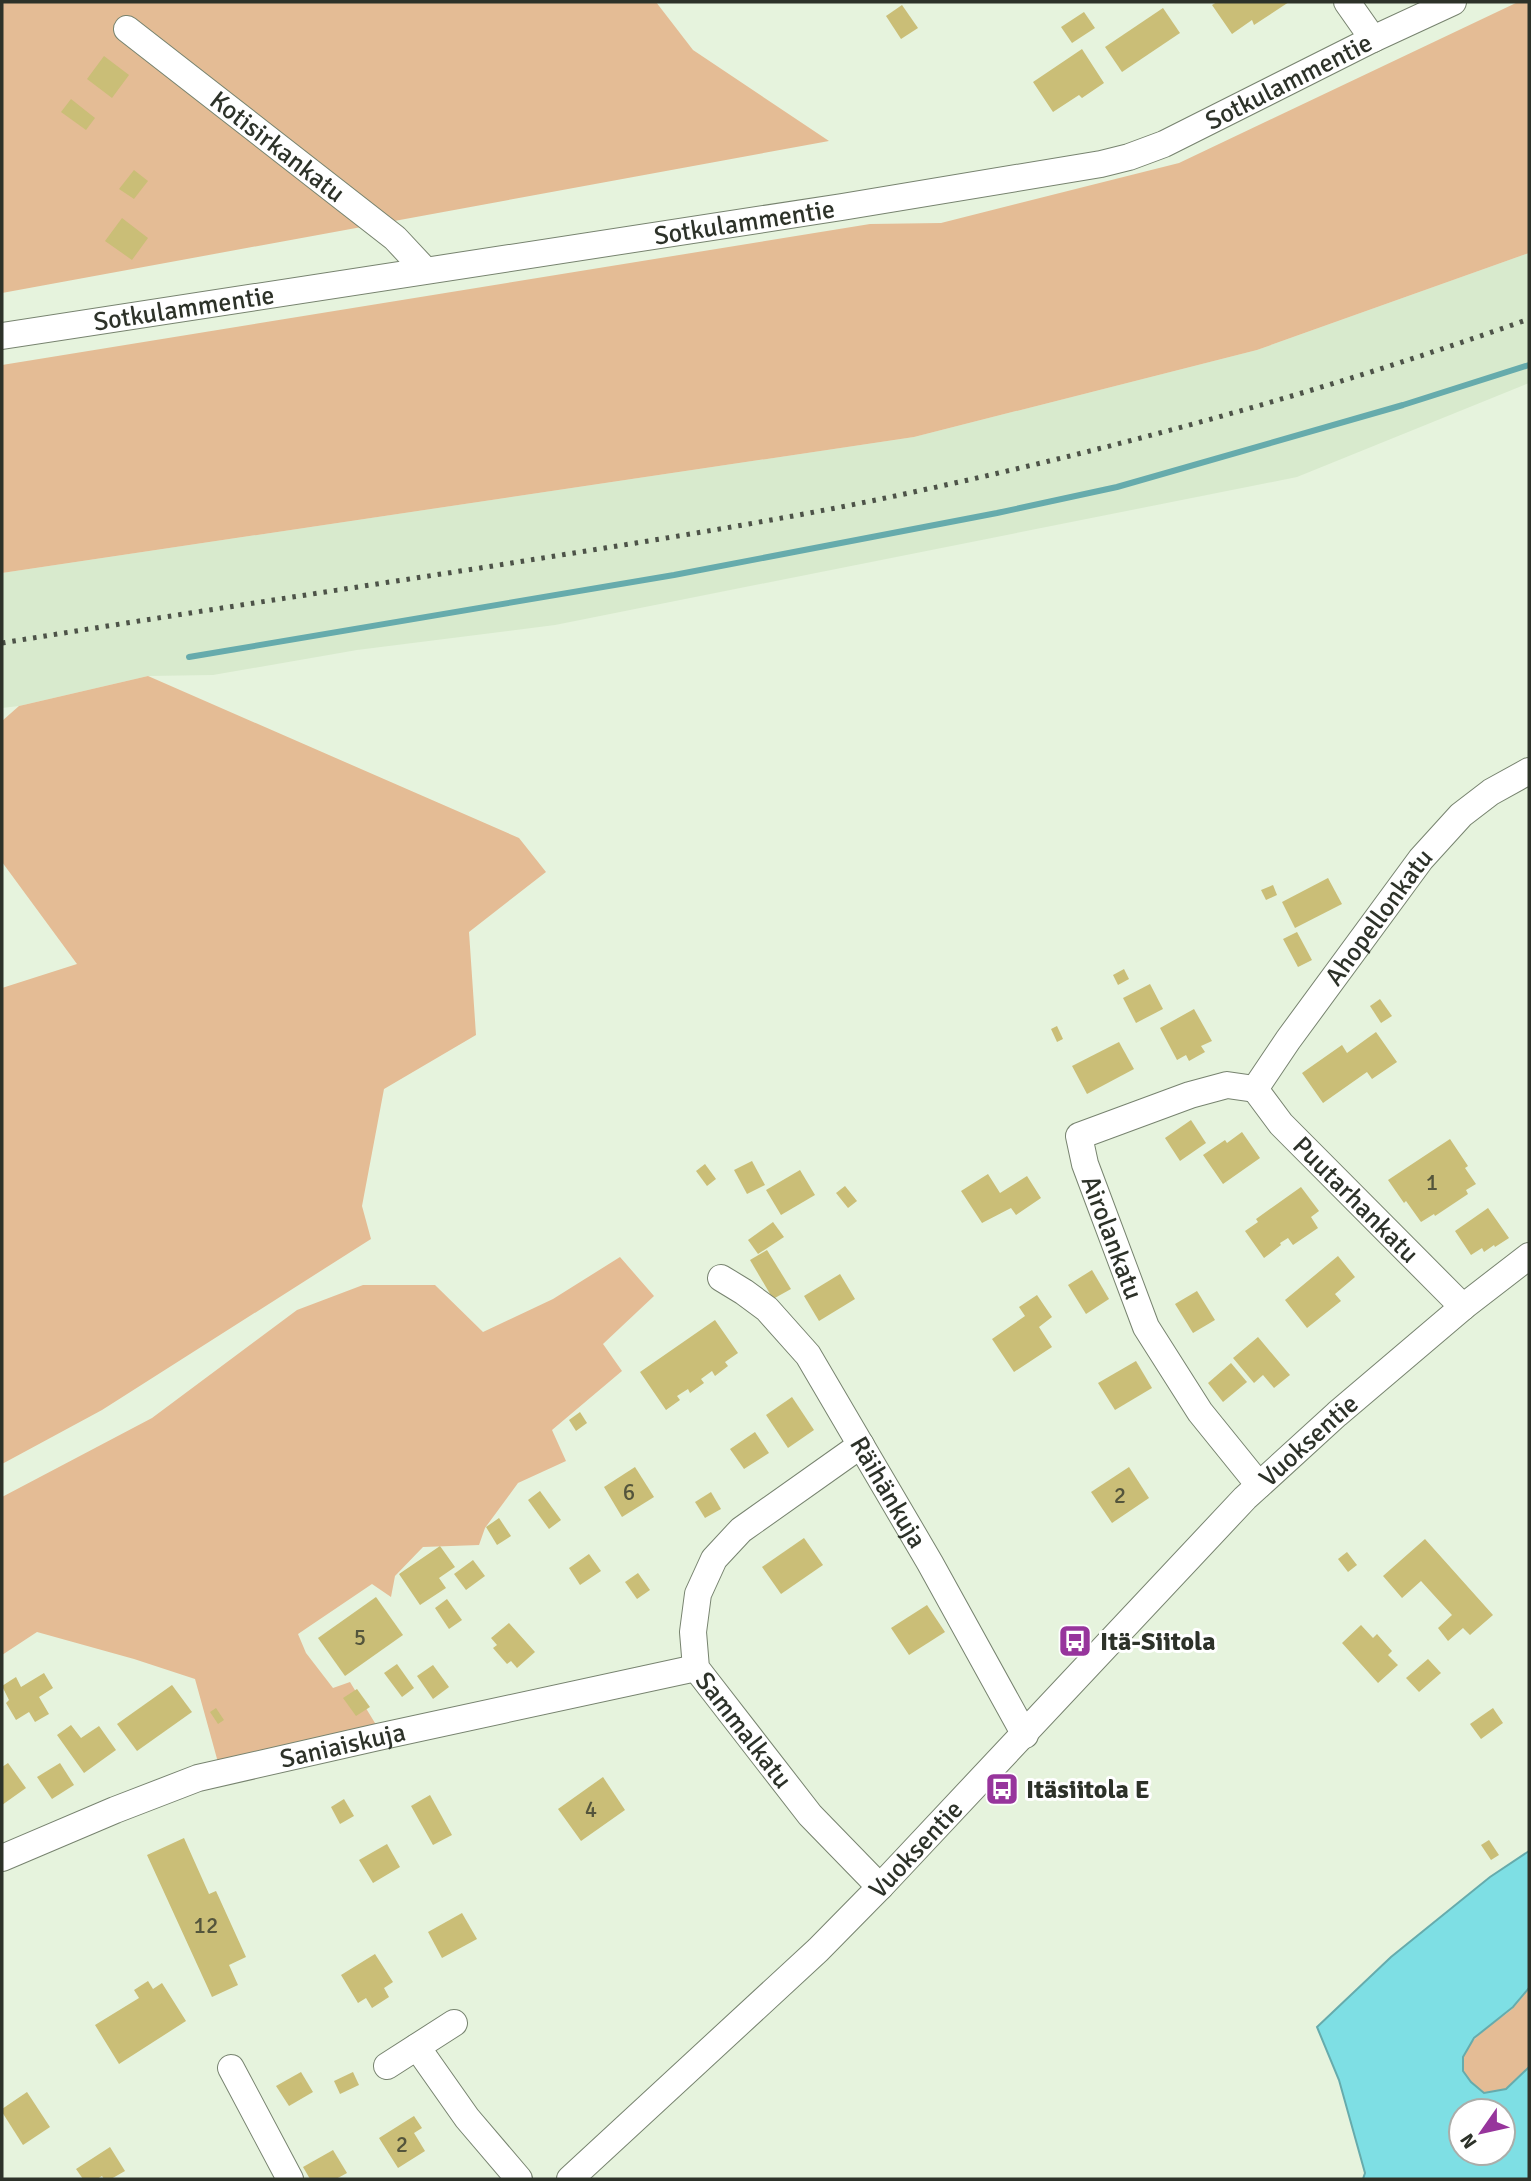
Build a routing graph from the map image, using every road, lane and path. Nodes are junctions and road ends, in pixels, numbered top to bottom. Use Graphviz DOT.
graph roads {
  1 [pos="1347,2"];
  2 [pos="1453,2"];
  3 [pos="127,29"];
  4 [pos="1373,39"];
  5 [pos="424,269"];
  6 [pos="2,336"];
  7 [pos="1529,771"];
  8 [pos="1255,1089"];
  9 [pos="1529,1256"];
  10 [pos="720,1278"];
  11 [pos="1463,1307"];
  12 [pos="861,1446"];
  13 [pos="1259,1485"];
  14 [pos="696,1668"];
  15 [pos="1025,1735"];
  16 [pos="2,1858"];
  17 [pos="880,1888"];
  18 [pos="454,2023"];
  19 [pos="417,2047"];
  20 [pos="387,2066"];
  21 [pos="231,2068"];
  22 [pos="290,2179"];
  23 [pos="519,2179"];
  24 [pos="570,2179"];
  1 -- 4 [label="street"];
  2 -- 4 [label="street, Sotkulammentie"];
  3 -- 5 [label="street, Kotisirkankatu"];
  4 -- 5 [label="street, Sotkulammentie"];
  5 -- 6 [label="street, Sotkulammentie"];
  7 -- 8 [label="street, Ahopellonkatu"];
  8 -- 11 [label="street, Puutarhankatu"];
  8 -- 13 [label="street, Airolankatu"];
  9 -- 11 [label="street, Vuoksentie"];
  10 -- 12 [label="street, Räihänkuja"];
  11 -- 13 [label="street, Vuoksentie"];
  12 -- 14 [label="street, Sammalkatu"];
  12 -- 15 [label="street, Räihänkuja"];
  13 -- 15 [label="street, Vuoksentie"];
  14 -- 16 [label="street, Saniaiskuja"];
  14 -- 17 [label="street, Sammalkatu"];
  15 -- 17 [label="street, Vuoksentie"];
  17 -- 24 [label="street, Vuoksentie"];
  18 -- 19 [label="street"];
  19 -- 20 [label="street"];
  19 -- 23 [label="street"];
  21 -- 22 [label="street"];
}
